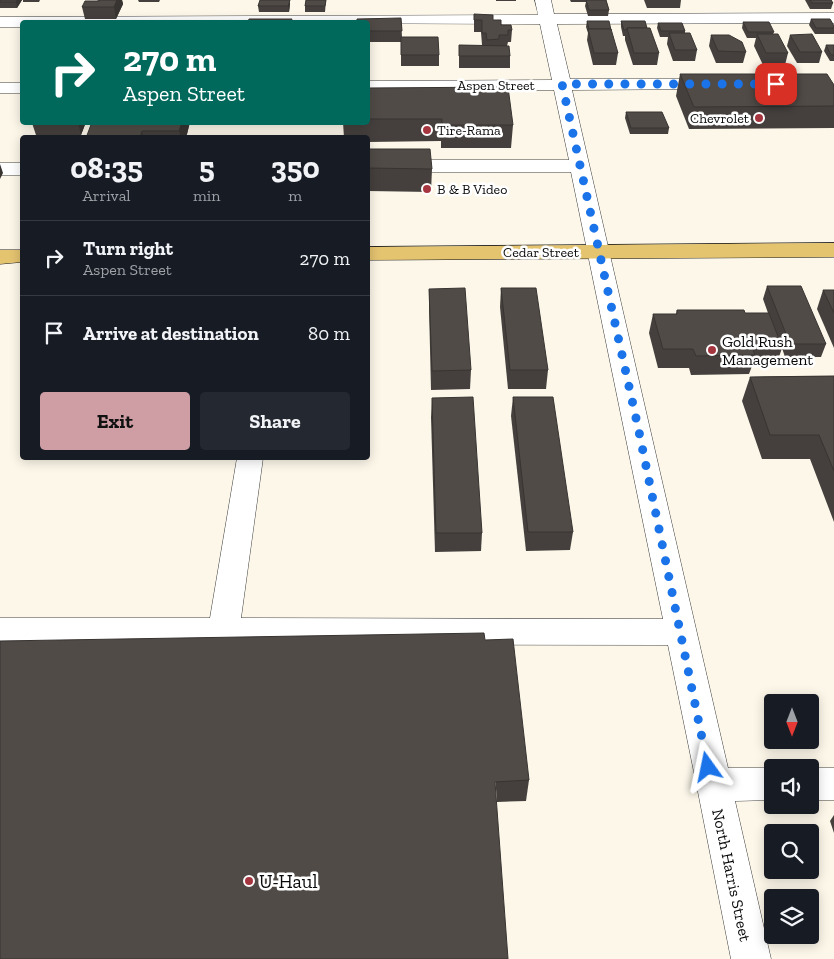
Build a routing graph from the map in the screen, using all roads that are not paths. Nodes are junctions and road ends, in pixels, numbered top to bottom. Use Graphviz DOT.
graph roads {
  1 [pos="543,0"];
  2 [pos="834,18"];
  3 [pos="548,20"];
  4 [pos="370,21"];
  5 [pos="0,22"];
  6 [pos="20,22"];
  7 [pos="562,84"];
  8 [pos="737,84"];
  9 [pos="370,86"];
  10 [pos="0,88"];
  11 [pos="20,88"];
  12 [pos="370,166"];
  13 [pos="580,166"];
  14 [pos="0,169"];
  15 [pos="20,169"];
  16 [pos="834,250"];
  17 [pos="599,252"];
  18 [pos="370,254"];
  19 [pos="20,256"];
  20 [pos="0,257"];
  21 [pos="250,460"];
  22 [pos="0,631"];
  23 [pos="224,631"];
  24 [pos="680,632"];
  25 [pos="764,784"];
  26 [pos="819,784"];
  27 [pos="834,784"];
  28 [pos="712,785"];
  29 [pos="751,959"];
  1 -- 3 [label="street, North Harris Street"];
  2 -- 3 [label="street"];
  3 -- 4 [label="street"];
  3 -- 7 [label="street, North Harris Street"];
  5 -- 6 [label="street"];
  7 -- 8 [label="street, Aspen Street"];
  7 -- 9 [label="street, Aspen Street"];
  7 -- 13 [label="street, North Harris Street"];
  10 -- 11 [label="street"];
  12 -- 13 [label="street"];
  13 -- 17 [label="street, North Harris Street"];
  14 -- 15 [label="street"];
  16 -- 17 [label="main road, Cedar Street"];
  17 -- 18 [label="main road, Cedar Street"];
  17 -- 24 [label="street, North Harris Street"];
  19 -- 20 [label="main road"];
  21 -- 23 [label="street"];
  22 -- 23 [label="street"];
  23 -- 24 [label="street"];
  24 -- 28 [label="street, North Harris Street"];
  25 -- 28 [label="street"];
  26 -- 27 [label="street"];
  28 -- 29 [label="street, North Harris Street"];
}
